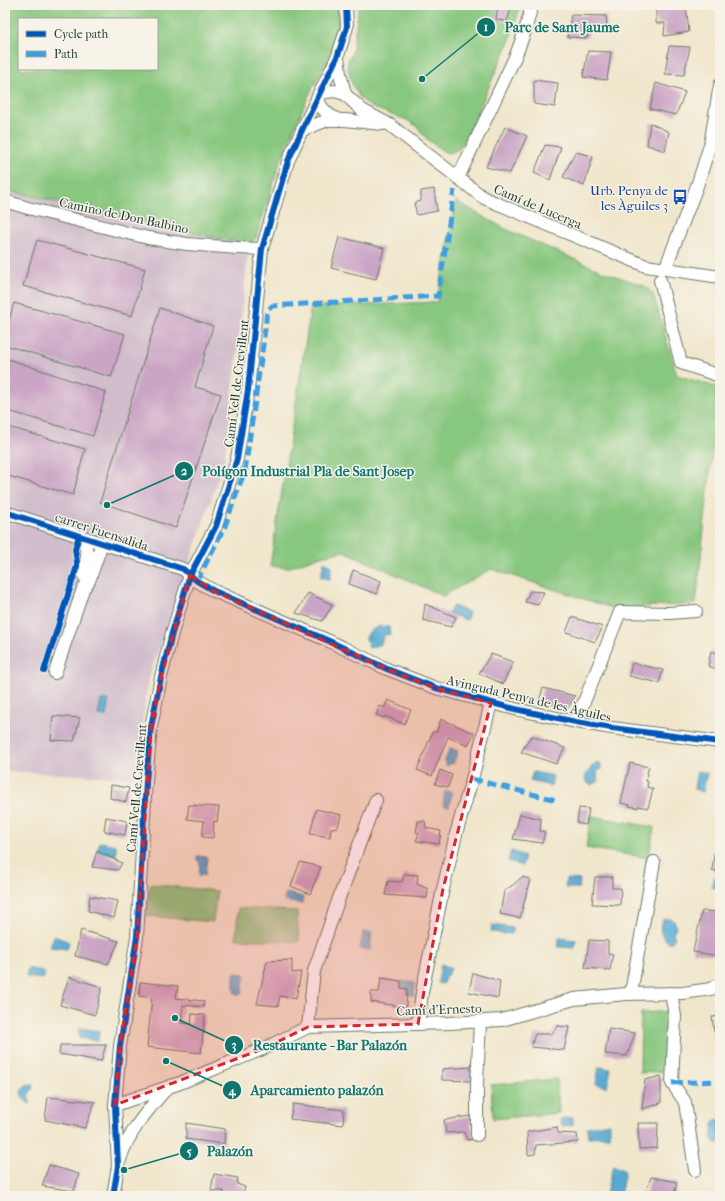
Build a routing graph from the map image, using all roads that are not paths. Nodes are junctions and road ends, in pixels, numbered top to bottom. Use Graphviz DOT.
graph roads {
  1 [pos="346,5"];
  2 [pos="532,5"];
  3 [pos="338,55"];
  4 [pos="720,85"];
  5 [pos="345,94"];
  6 [pos="318,95"];
  7 [pos="340,120"];
  8 [pos="390,125"];
  9 [pos="302,130"];
  10 [pos="458,178"];
  11 [pos="5,201"];
  12 [pos="262,249"];
  13 [pos="665,268"];
  14 [pos="720,277"];
  15 [pos="660,280"];
  16 [pos="720,376"];
  17 [pos="5,512"];
  18 [pos="79,536"];
  19 [pos="102,543"];
  20 [pos="190,575"];
  21 [pos="83,589"];
  22 [pos="696,611"];
  23 [pos="55,673"];
  24 [pos="491,702"];
  25 [pos="576,722"];
  26 [pos="720,742"];
  27 [pos="376,800"];
  28 [pos="654,862"];
  29 [pos="720,984"];
  30 [pos="671,993"];
  31 [pos="631,994"];
  32 [pos="480,1022"];
  33 [pos="418,1024"];
  34 [pos="308,1027"];
  35 [pos="167,1088"];
  36 [pos="128,1101"];
  37 [pos="115,1105"];
  38 [pos="135,1128"];
  39 [pos="478,1136"];
  40 [pos="118,1166"];
  41 [pos="695,1170"];
  42 [pos="113,1196"];
  1 -- 3 [label="street, Camí Vell de Crevillent"];
  2 -- 10 [label="street"];
  3 -- 5 [label="street"];
  3 -- 6 [label="street, Camí Vell de Crevillent"];
  4 -- 13 [label="street"];
  5 -- 6 [label="street"];
  5 -- 8 [label="street, Camí de Lucerga"];
  6 -- 7 [label="street"];
  6 -- 9 [label="street, Camí Vell de Crevillent"];
  7 -- 8 [label="street"];
  7 -- 9 [label="street"];
  8 -- 10 [label="street, Camí de Lucerga"];
  9 -- 12 [label="street, Camí Vell de Crevillent"];
  10 -- 13 [label="street, Camí de Lucerga"];
  11 -- 12 [label="street, Camino de Don Balbino"];
  12 -- 20 [label="street, Camí Vell de Crevillent"];
  13 -- 14 [label="street, Camí de Lucerga"];
  15 -- 16 [label="street"];
  17 -- 18 [label="street, carrer Fuensalida"];
  18 -- 19 [label="street, carrer Fuensalida"];
  18 -- 21 [label="street, carrer Fuensalida"];
  19 -- 20 [label="street, carrer Fuensalida"];
  19 -- 21 [label="street, carrer Fuensalida"];
  20 -- 24 [label="street, Avinguda Penya de les Àguiles"];
  20 -- 37 [label="street, Camí Vell de Crevillent"];
  21 -- 23 [label="street, carrer Fuensalida"];
  22 -- 25 [label="street"];
  24 -- 25 [label="street, Avinguda Penya de les Àguiles"];
  24 -- 33 [label="street"];
  25 -- 26 [label="street, Avinguda Penya de les Àguiles"];
  27 -- 34 [label="street"];
  28 -- 31 [label="street"];
  29 -- 30 [label="street, Camí d'Ernesto"];
  30 -- 31 [label="street, Camí d'Ernesto"];
  30 -- 41 [label="street"];
  31 -- 32 [label="street, Camí d'Ernesto"];
  32 -- 33 [label="street, Camí d'Ernesto"];
  32 -- 39 [label="street"];
  33 -- 34 [label="street, Camí d'Ernesto"];
  34 -- 35 [label="street, Camí d'Ernesto"];
  35 -- 36 [label="street, Camí d'Ernesto"];
  35 -- 38 [label="street"];
  36 -- 37 [label="street, Camí d'Ernesto"];
  36 -- 38 [label="street"];
  37 -- 40 [label="street, Camí Vell de Crevillent"];
  38 -- 40 [label="street"];
  40 -- 42 [label="street, Camí Vell de Crevillent"];
}
